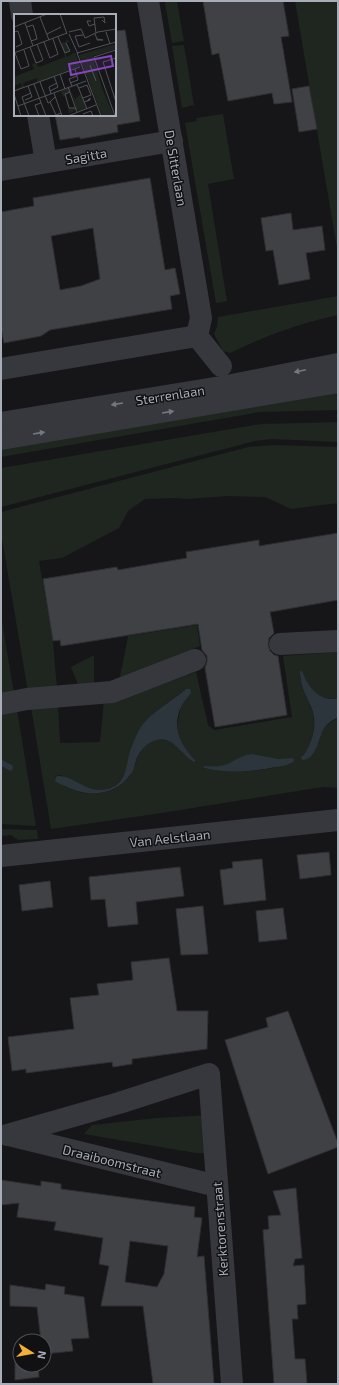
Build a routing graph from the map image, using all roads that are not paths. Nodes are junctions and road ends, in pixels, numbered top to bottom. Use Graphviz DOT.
graph roads {
  1 [pos="20,1"];
  2 [pos="148,1"];
  3 [pos="22,14"];
  4 [pos="38,116"];
  5 [pos="172,141"];
  6 [pos="46,162"];
  7 [pos="1,170"];
  8 [pos="197,336"];
  9 [pos="338,364"];
  10 [pos="221,366"];
  11 [pos="1,369"];
  12 [pos="338,382"];
  13 [pos="1,423"];
  14 [pos="1,439"];
  15 [pos="338,641"];
  16 [pos="280,644"];
  17 [pos="195,660"];
  18 [pos="1,704"];
  19 [pos="338,820"];
  20 [pos="1,856"];
  21 [pos="209,1074"];
  22 [pos="4,1135"];
  23 [pos="217,1186"];
  24 [pos="232,1384"];
  1 -- 3 [label="street"];
  2 -- 5 [label="street, De Sitterlaan"];
  4 -- 6 [label="street"];
  5 -- 6 [label="street, Sagitta"];
  5 -- 8 [label="street, De Sitterlaan"];
  6 -- 7 [label="street, Sagitta"];
  8 -- 10 [label="street"];
  8 -- 11 [label="street"];
  9 -- 13 [label="street, Sterrenlaan, one-way"];
  14 -- 12 [label="street, Sterrenlaan, one-way"];
  15 -- 16 [label="street"];
  17 -- 18 [label="street"];
  19 -- 20 [label="street, Van Aelstlaan"];
  21 -- 22 [label="street, Draaiboomstraat"];
  21 -- 23 [label="street, Kerktorenstraat"];
  22 -- 23 [label="street, Draaiboomstraat"];
  23 -- 24 [label="street, Kerktorenstraat"];
}
